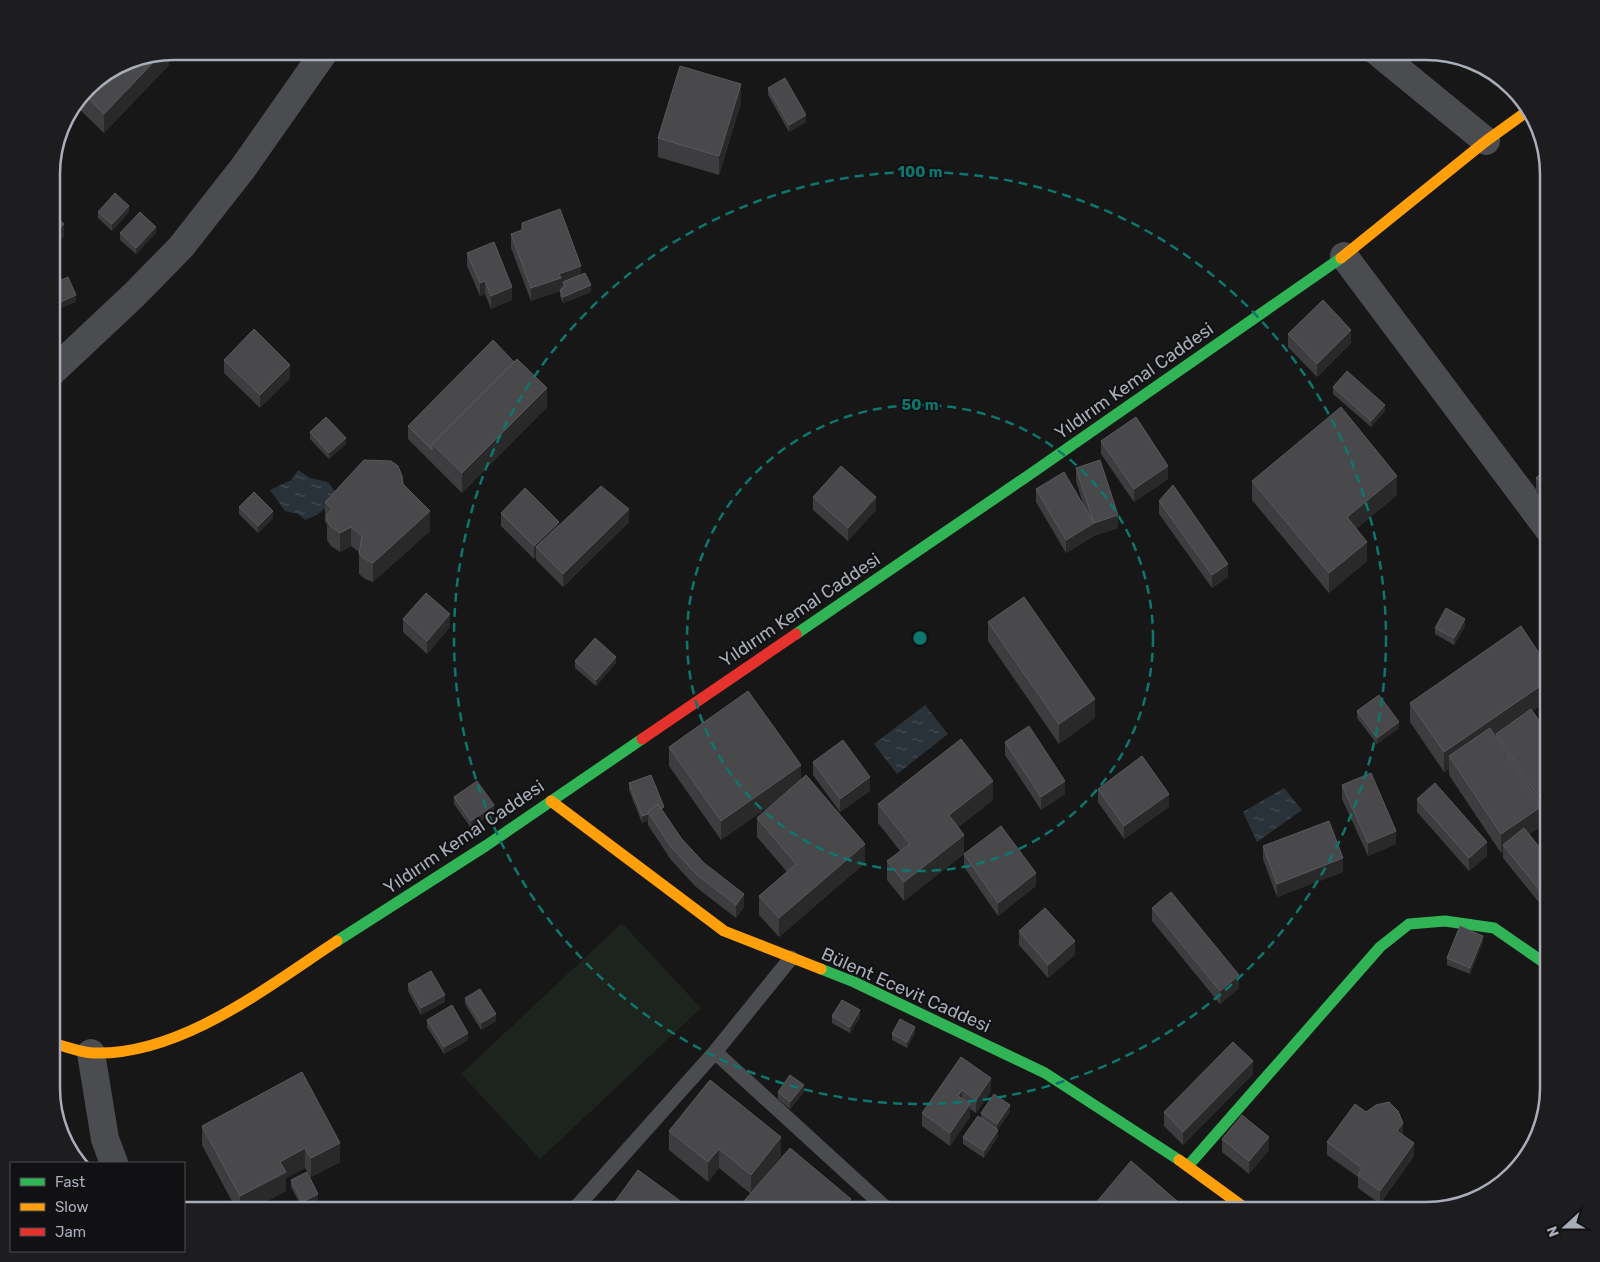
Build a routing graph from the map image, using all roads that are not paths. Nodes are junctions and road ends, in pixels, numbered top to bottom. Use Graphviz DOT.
graph roads {
  1 [pos="319,60"];
  2 [pos="1387,60"];
  3 [pos="1523,114"];
  4 [pos="1486,141"];
  5 [pos="1344,256"];
  6 [pos="60,364"];
  7 [pos="1540,518"];
  8 [pos="551,801"];
  9 [pos="791,958"];
  10 [pos="1540,960"];
  11 [pos="60,1046"];
  12 [pos="715,1052"];
  13 [pos="91,1053"];
  14 [pos="114,1162"];
  15 [pos="1188,1166"];
  16 [pos="581,1202"];
  17 [pos="879,1202"];
  18 [pos="1236,1202"];
  1 -- 6 [label="street"];
  2 -- 4 [label="street"];
  3 -- 4 [label="street, Yıldırım Kemal Caddesi"];
  4 -- 5 [label="street, Yıldırım Kemal Caddesi"];
  5 -- 7 [label="street"];
  5 -- 8 [label="street, Yıldırım Kemal Caddesi"];
  8 -- 9 [label="street, Bülent Ecevit Caddesi"];
  8 -- 13 [label="street, Yıldırım Kemal Caddesi"];
  9 -- 12 [label="lane"];
  9 -- 15 [label="street, Bülent Ecevit Caddesi"];
  10 -- 15 [label="street"];
  11 -- 13 [label="street, Yıldırım Kemal Caddesi"];
  12 -- 16 [label="lane"];
  12 -- 17 [label="lane"];
  13 -- 14 [label="street"];
  15 -- 18 [label="street, Bülent Ecevit Caddesi"];
}
